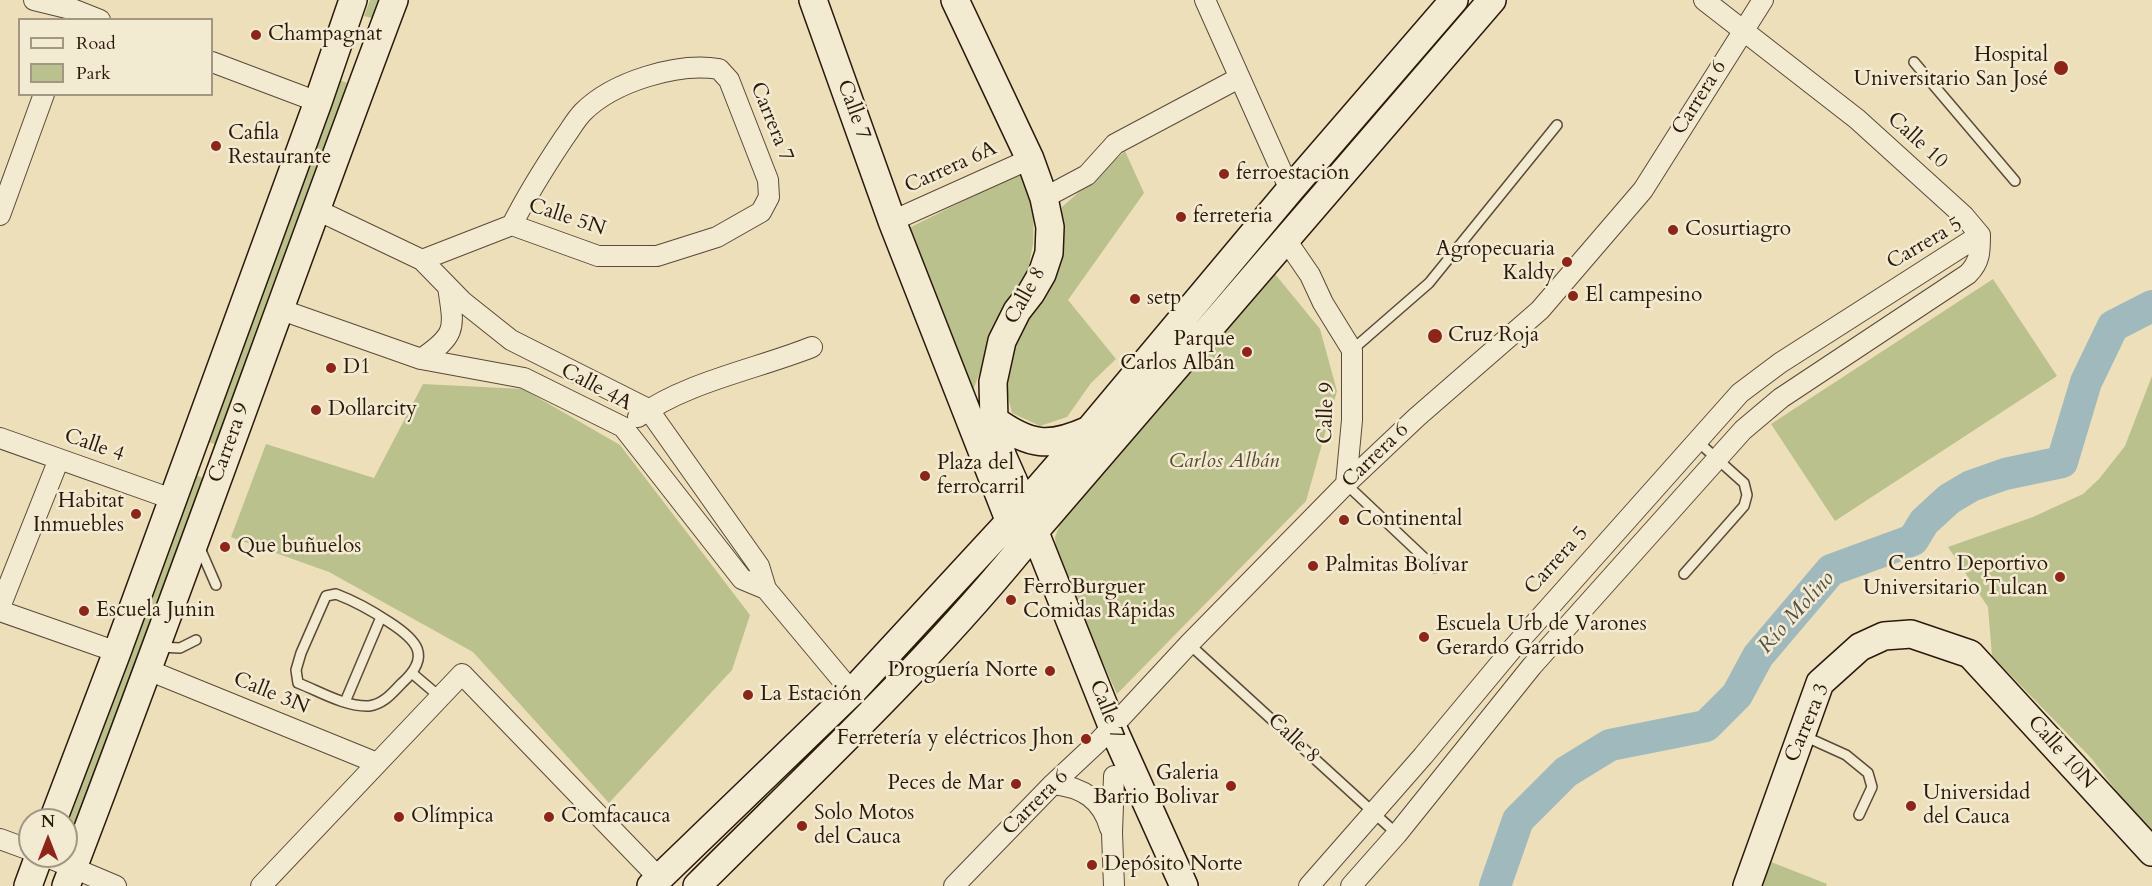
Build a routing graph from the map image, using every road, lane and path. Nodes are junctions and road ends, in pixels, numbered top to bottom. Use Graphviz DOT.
graph roads {
  1 [pos="34,0"];
  2 [pos="353,0"];
  3 [pos="394,0"];
  4 [pos="813,0"];
  5 [pos="955,0"];
  6 [pos="1205,0"];
  7 [pos="1454,0"];
  8 [pos="1492,0"];
  9 [pos="1704,0"];
  10 [pos="1763,0"];
  11 [pos="73,15"];
  12 [pos="89,18"];
  13 [pos="1742,31"];
  14 [pos="336,49"];
  15 [pos="371,61"];
  16 [pos="213,62"];
  17 [pos="1914,62"];
  18 [pos="719,69"];
  19 [pos="1239,78"];
  20 [pos="43,96"];
  21 [pos="318,102"];
  22 [pos="1557,125"];
  23 [pos="1030,159"];
  24 [pos="2015,181"];
  25 [pos="1290,190"];
  26 [pos="769,197"];
  27 [pos="1044,198"];
  28 [pos="315,209"];
  29 [pos="0,215"];
  30 [pos="892,221"];
  31 [pos="512,225"];
  32 [pos="1980,235"];
  33 [pos="1286,240"];
  34 [pos="422,260"];
  35 [pos="448,287"];
  36 [pos="279,309"];
  37 [pos="812,347"];
  38 [pos="1352,350"];
  39 [pos="421,358"];
  40 [pos="648,410"];
  41 [pos="994,420"];
  42 [pos="623,427"];
  43 [pos="1089,430"];
  44 [pos="0,438"];
  45 [pos="1696,440"];
  46 [pos="189,453"];
  47 [pos="1717,458"];
  48 [pos="59,459"];
  49 [pos="223,464"];
  50 [pos="1346,484"];
  51 [pos="172,499"];
  52 [pos="1017,513"];
  53 [pos="196,537"];
  54 [pos="1028,540"];
  55 [pos="1435,568"];
  56 [pos="1684,574"];
  57 [pos="216,585"];
  58 [pos="766,589"];
  59 [pos="0,609"];
  60 [pos="381,617"];
  61 [pos="196,640"];
  62 [pos="1189,644"];
  63 [pos="117,652"];
  64 [pos="1971,654"];
  65 [pos="152,658"];
  66 [pos="413,674"];
  67 [pos="852,692"];
  68 [pos="440,697"];
  69 [pos="345,702"];
  70 [pos="1106,734"];
  71 [pos="1802,735"];
  72 [pos="1423,756"];
  73 [pos="377,763"];
  74 [pos="1445,773"];
  75 [pos="1114,776"];
  76 [pos="1053,784"];
  77 [pos="58,808"];
  78 [pos="1373,813"];
  79 [pos="1859,815"];
  80 [pos="1112,833"];
  81 [pos="1396,834"];
  82 [pos="0,839"];
  83 [pos="18,846"];
  84 [pos="2152,852"];
  85 [pos="35,868"];
  86 [pos="1325,869"];
  87 [pos="69,878"];
  88 [pos="655,882"];
  89 [pos="28,886"];
  90 [pos="116,886"];
  91 [pos="261,886"];
  92 [pos="697,886"];
  93 [pos="954,886"];
  94 [pos="1114,886"];
  95 [pos="1164,886"];
  96 [pos="1184,886"];
  97 [pos="1309,886"];
  98 [pos="1344,886"];
  99 [pos="1351,886"];
  100 [pos="1747,886"];
  1 -- 11 [label="street"];
  2 -- 14 [label="main road, Carrera 9"];
  3 -- 15 [label="main road, Carrera 9"];
  4 -- 30 [label="main road, Calle 7"];
  5 -- 23 [label="main road, Calle 8"];
  6 -- 19 [label="street"];
  7 -- 25 [label="main road"];
  8 -- 33 [label="main road"];
  9 -- 13 [label="street, Calle 10"];
  10 -- 13 [label="street, Carrera 6"];
  11 -- 12 [label="street"];
  13 -- 32 [label="street, Calle 10"];
  13 -- 50 [label="street, Carrera 6"];
  14 -- 15 [label="main road"];
  14 -- 21 [label="main road, Carrera 9"];
  15 -- 28 [label="main road, Carrera 9"];
  16 -- 21 [label="street"];
  17 -- 24 [label="lane"];
  18 -- 26 [label="street, Carrera 7"];
  18 -- 31 [label="street, Calle 5N"];
  19 -- 25 [label="street"];
  19 -- 27 [label="street"];
  20 -- 29 [label="street"];
  21 -- 46 [label="main road, Carrera 9"];
  22 -- 38 [label="lane"];
  23 -- 27 [label="main road, Calle 8"];
  23 -- 30 [label="street, Carrera 6A"];
  25 -- 43 [label="main road"];
  26 -- 31 [label="street, Calle 5N"];
  27 -- 41 [label="main road, Calle 8"];
  28 -- 34 [label="street"];
  28 -- 36 [label="main road, Carrera 9"];
  30 -- 52 [label="main road, Calle 7"];
  31 -- 34 [label="street, Calle 5N"];
  32 -- 45 [label="street, Carrera 5"];
  32 -- 47 [label="street, Carrera 5"];
  33 -- 38 [label="street"];
  33 -- 54 [label="main road"];
  34 -- 35 [label="street"];
  35 -- 39 [label="street"];
  35 -- 40 [label="street"];
  36 -- 39 [label="street, Calle 4A"];
  36 -- 49 [label="main road, Carrera 9"];
  37 -- 40 [label="street"];
  38 -- 50 [label="street, Calle 9"];
  39 -- 42 [label="street, Calle 4A"];
  40 -- 42 [label="street"];
  40 -- 58 [label="street"];
  41 -- 43 [label="main road"];
  41 -- 52 [label="main road, Calle 8"];
  42 -- 58 [label="street, Calle 4A"];
  43 -- 52 [label="main road"];
  44 -- 48 [label="street, Calle 4"];
  45 -- 47 [label="lane"];
  45 -- 72 [label="street, Carrera 5"];
  46 -- 49 [label="main road"];
  46 -- 51 [label="main road, Carrera 9"];
  47 -- 56 [label="lane"];
  47 -- 74 [label="street, Carrera 5"];
  48 -- 51 [label="street, Calle 4"];
  48 -- 59 [label="street"];
  49 -- 53 [label="main road, Carrera 9"];
  50 -- 55 [label="lane"];
  50 -- 62 [label="street, Carrera 6"];
  51 -- 63 [label="main road, Carrera 9"];
  52 -- 54 [label="main road"];
  52 -- 67 [label="main road"];
  53 -- 57 [label="lane"];
  53 -- 65 [label="main road, Carrera 9"];
  54 -- 70 [label="main road, Calle 7"];
  54 -- 70 [label="main road, Calle 7"];
  54 -- 92 [label="main road"];
  58 -- 67 [label="street, Calle 4A"];
  59 -- 63 [label="street"];
  60 -- 66 [label="lane"];
  60 -- 69 [label="lane"];
  60 -- 69 [label="lane"];
  61 -- 65 [label="lane"];
  62 -- 70 [label="street, Carrera 6"];
  62 -- 78 [label="lane, Calle 8"];
  63 -- 77 [label="main road, Carrera 9"];
  64 -- 71 [label="main road, Carrera 3"];
  64 -- 84 [label="main road, Calle 10N"];
  65 -- 73 [label="street, Calle 3N"];
  65 -- 87 [label="main road, Carrera 9"];
  66 -- 68 [label="lane"];
  66 -- 69 [label="lane"];
  67 -- 88 [label="main road"];
  68 -- 73 [label="street"];
  68 -- 88 [label="street"];
  70 -- 75 [label="main road, Calle 7"];
  70 -- 76 [label="street, Carrera 6"];
  70 -- 96 [label="main road, Calle 7"];
  71 -- 79 [label="lane"];
  71 -- 100 [label="main road, Carrera 3"];
  72 -- 74 [label="street"];
  72 -- 78 [label="street, Carrera 5"];
  73 -- 91 [label="street"];
  74 -- 81 [label="street, Carrera 5"];
  75 -- 80 [label="street"];
  75 -- 95 [label="main road, Calle 7"];
  76 -- 80 [label="street"];
  76 -- 93 [label="street, Carrera 6"];
  78 -- 81 [label="lane, Calle 8"];
  78 -- 86 [label="street, Carrera 5"];
  80 -- 94 [label="street"];
  81 -- 99 [label="street, Carrera 5"];
  82 -- 83 [label="street"];
  85 -- 89 [label="main road"];
  86 -- 97 [label="street, Carrera 5"];
  86 -- 98 [label="street"];
  87 -- 90 [label="street"];
}
